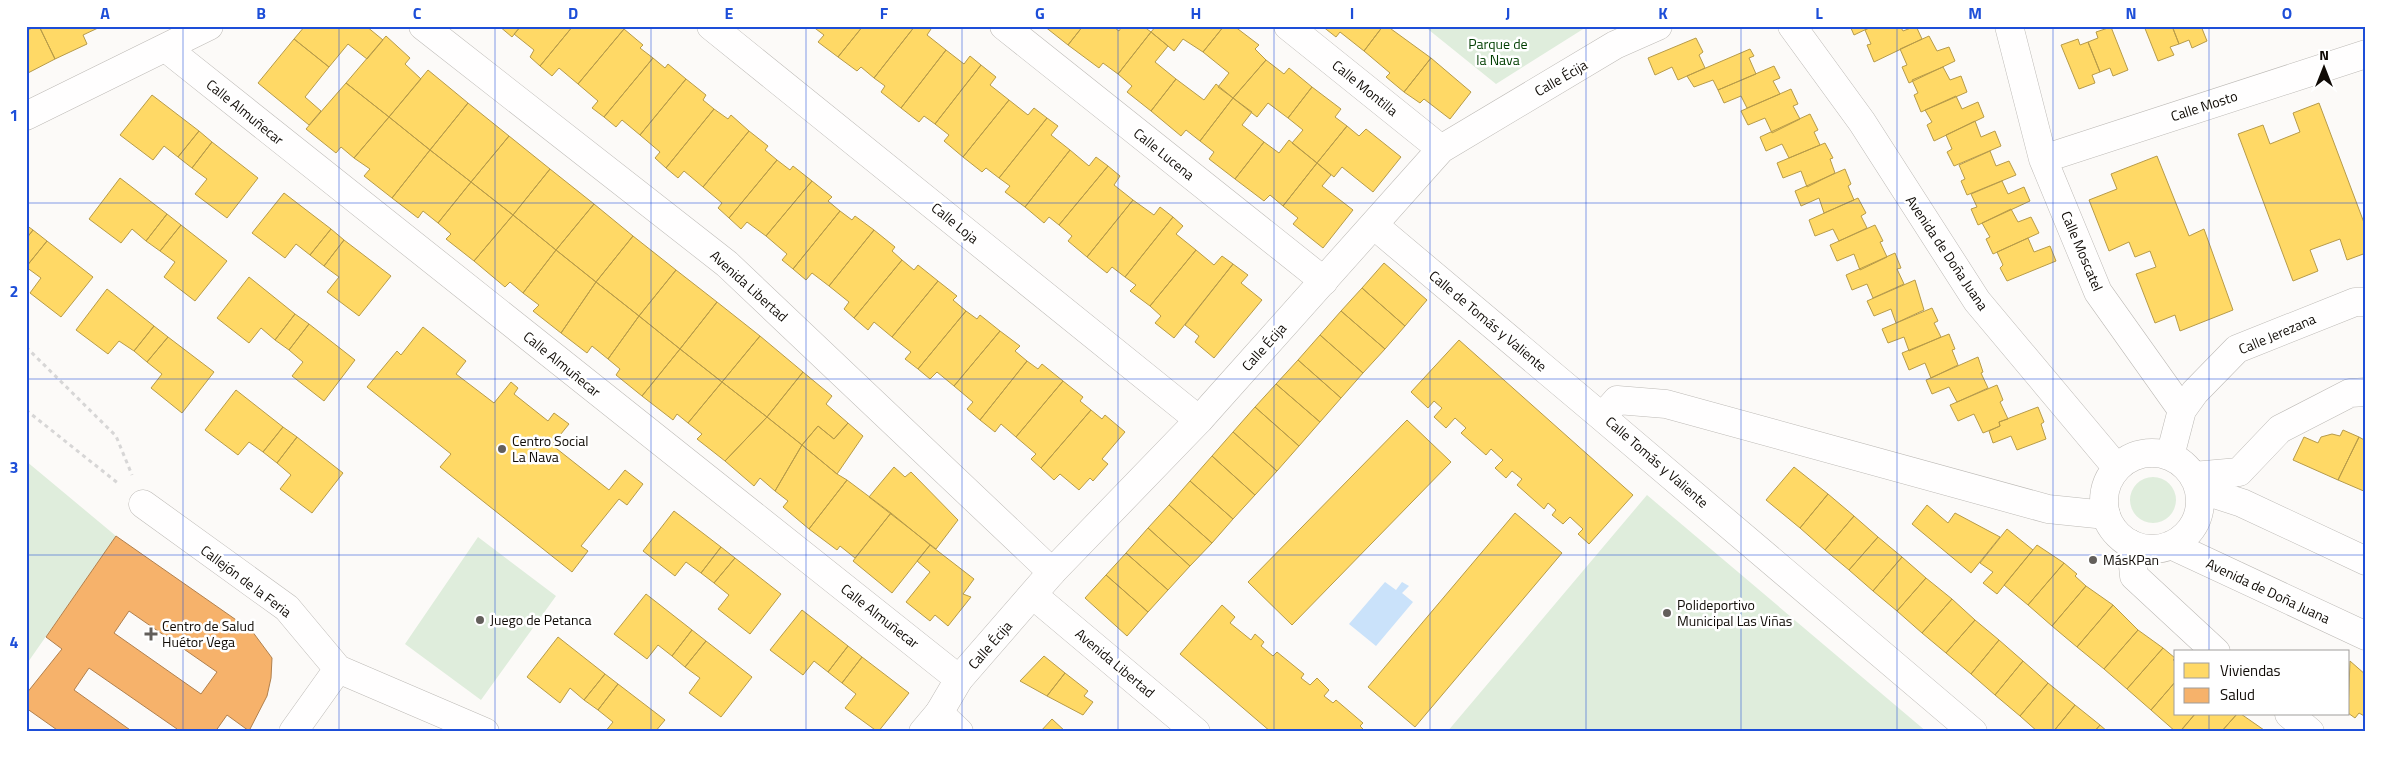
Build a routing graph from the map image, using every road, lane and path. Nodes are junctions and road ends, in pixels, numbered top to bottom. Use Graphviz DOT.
graph roads {
  1 [pos="209,26"];
  2 [pos="423,26"];
  3 [pos="711,26"];
  4 [pos="1004,26"];
  5 [pos="1288,26"];
  6 [pos="1658,26"];
  7 [pos="1792,26"];
  8 [pos="2009,26"];
  9 [pos="166,48"];
  10 [pos="2366,54"];
  11 [pos="26,116"];
  12 [pos="1441,149"];
  13 [pos="2043,159"];
  14 [pos="1374,226"];
  15 [pos="1324,281"];
  16 [pos="2366,302"];
  17 [pos="26,347"];
  18 [pos="2366,392"];
  19 [pos="26,410"];
  20 [pos="2182,410"];
  21 [pos="1602,417"];
  22 [pos="1199,420"];
  23 [pos="2170,456"];
  24 [pos="2117,468"];
  25 [pos="2196,483"];
  26 [pos="143,504"];
  27 [pos="2106,515"];
  28 [pos="2131,544"];
  29 [pos="2171,546"];
  30 [pos="2366,561"];
  31 [pos="1052,572"];
  32 [pos="1033,595"];
  33 [pos="2366,636"];
  34 [pos="2214,650"];
  35 [pos="338,670"];
  36 [pos="960,679"];
  37 [pos="2292,716"];
  38 [pos="931,723"];
  39 [pos="292,732"];
  40 [pos="485,732"];
  41 [pos="959,732"];
  42 [pos="1196,732"];
  43 [pos="1973,732"];
  44 [pos="2310,732"];
  1 -- 9 [label="street"];
  2 -- 31 [label="street, Avenida Libertad"];
  3 -- 22 [label="street, Calle Loja"];
  4 -- 15 [label="street, Calle Lucena"];
  5 -- 12 [label="street, Calle Montilla"];
  6 -- 12 [label="street, Calle Écija"];
  7 -- 24 [label="street, Avenida de Doña Juana"];
  8 -- 13 [label="street, Calle Moscatel"];
  9 -- 11 [label="street"];
  9 -- 36 [label="street, Calle Almuñecar"];
  10 -- 13 [label="street, Calle Mosto"];
  12 -- 14 [label="street, Calle Écija"];
  13 -- 20 [label="street, Calle Moscatel"];
  14 -- 15 [label="street, Calle Écija"];
  14 -- 21 [label="street, Calle de Tomás y Valiente"];
  15 -- 22 [label="street, Calle Écija"];
  16 -- 20 [label="street, Calle Jerezana"];
  17 -- 26 [label="path"];
  18 -- 25 [label="street"];
  19 -- 26 [label="path"];
  20 -- 23 [label="street"];
  21 -- 27 [label="street, Calle Tomás y Valiente"];
  21 -- 43 [label="street, Calle Tomás y Valiente"];
  22 -- 31 [label="street, Calle Écija"];
  23 -- 24 [label="street"];
  23 -- 25 [label="street"];
  24 -- 27 [label="street"];
  25 -- 29 [label="street"];
  25 -- 30 [label="street"];
  26 -- 35 [label="street, Callejón de la Feria"];
  27 -- 28 [label="street"];
  28 -- 29 [label="street"];
  28 -- 34 [label="street"];
  29 -- 33 [label="street, Avenida de Doña Juana"];
  31 -- 32 [label="street, Calle Écija"];
  32 -- 36 [label="street, Calle Écija"];
  32 -- 42 [label="street, Avenida Libertad"];
  35 -- 39 [label="street"];
  35 -- 40 [label="street, Callejón de la Feria"];
  36 -- 38 [label="street, Calle Écija"];
  37 -- 44 [label="street"];
  38 -- 41 [label="street"];
}
